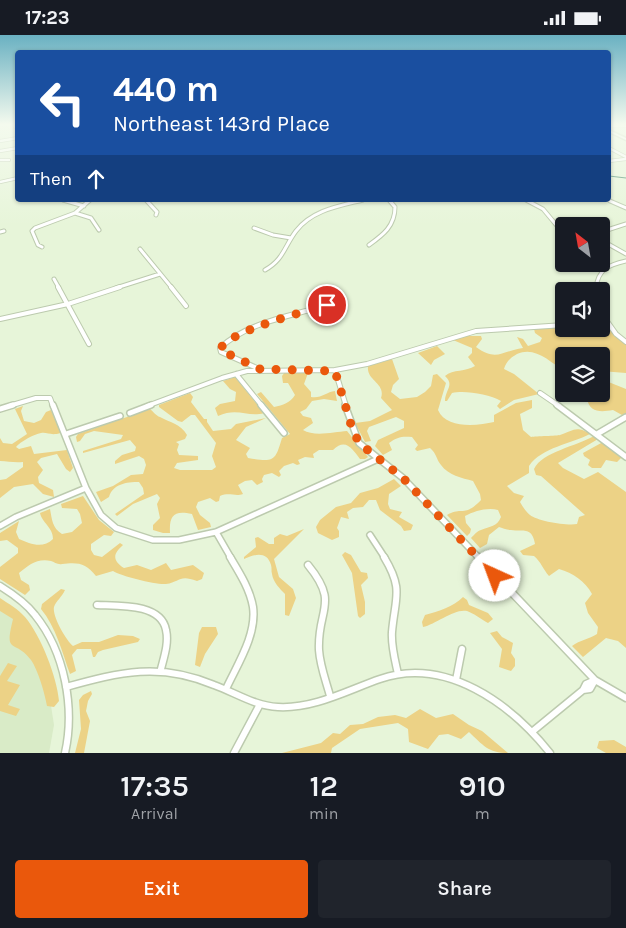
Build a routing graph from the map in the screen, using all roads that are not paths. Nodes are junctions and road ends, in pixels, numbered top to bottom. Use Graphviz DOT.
graph roads {
  1 [pos="9,159"];
  2 [pos="0,160"];
  3 [pos="15,179"];
  4 [pos="0,182"];
  5 [pos="611,201"];
  6 [pos="71,202"];
  7 [pos="88,202"];
  8 [pos="148,202"];
  9 [pos="357,202"];
  10 [pos="391,202"];
  11 [pos="530,202"];
  12 [pos="84,205"];
  13 [pos="626,208"];
  14 [pos="75,213"];
  15 [pos="156,215"];
  16 [pos="555,223"];
  17 [pos="626,224"];
  18 [pos="254,228"];
  19 [pos="610,229"];
  20 [pos="99,230"];
  21 [pos="291,238"];
  22 [pos="369,245"];
  23 [pos="610,245"];
  24 [pos="42,247"];
  25 [pos="140,249"];
  26 [pos="626,254"];
  27 [pos="626,261"];
  28 [pos="265,270"];
  29 [pos="160,274"];
  30 [pos="54,279"];
  31 [pos="597,282"];
  32 [pos="68,304"];
  33 [pos="327,305"];
  34 [pos="186,306"];
  35 [pos="0,319"];
  36 [pos="555,326"];
  37 [pos="610,326"];
  38 [pos="626,342"];
  39 [pos="89,344"];
  40 [pos="260,369"];
  41 [pos="335,371"];
  42 [pos="236,373"];
  43 [pos="540,393"];
  44 [pos="0,409"];
  45 [pos="130,413"];
  46 [pos="120,416"];
  47 [pos="626,417"];
  48 [pos="284,433"];
  49 [pos="66,434"];
  50 [pos="597,434"];
  51 [pos="626,457"];
  52 [pos="378,459"];
  53 [pos="86,489"];
  54 [pos="1,523"];
  55 [pos="216,532"];
  56 [pos="370,535"];
  57 [pos="308,565"];
  58 [pos="0,586"];
  59 [pos="97,605"];
  60 [pos="462,649"];
  61 [pos="161,669"];
  62 [pos="398,674"];
  63 [pos="456,680"];
  64 [pos="595,680"];
  65 [pos="66,687"];
  66 [pos="226,689"];
  67 [pos="330,696"];
  68 [pos="626,698"];
  69 [pos="259,706"];
  70 [pos="534,731"];
  71 [pos="64,753"];
  72 [pos="234,753"];
  73 [pos="550,753"];
  1 -- 2 [label="street"];
  3 -- 4 [label="street"];
  5 -- 13 [label="street"];
  6 -- 12 [label="street"];
  7 -- 12 [label="street"];
  8 -- 15 [label="street"];
  9 -- 21 [label="street"];
  10 -- 22 [label="street"];
  11 -- 16 [label="street"];
  12 -- 14 [label="street"];
  14 -- 20 [label="street"];
  14 -- 24 [label="street"];
  17 -- 19 [label="street"];
  18 -- 21 [label="street"];
  21 -- 28 [label="street"];
  23 -- 26 [label="street"];
  25 -- 29 [label="street"];
  27 -- 31 [label="street"];
  29 -- 32 [label="street"];
  29 -- 34 [label="street"];
  30 -- 32 [label="street"];
  32 -- 35 [label="street"];
  32 -- 39 [label="street"];
  33 -- 40 [label="street"];
  36 -- 41 [label="street"];
  37 -- 38 [label="street"];
  40 -- 41 [label="street"];
  40 -- 42 [label="street"];
  41 -- 52 [label="street"];
  42 -- 45 [label="street"];
  42 -- 48 [label="street"];
  43 -- 50 [label="street"];
  44 -- 49 [label="street"];
  46 -- 49 [label="street"];
  47 -- 50 [label="street"];
  49 -- 53 [label="street"];
  50 -- 51 [label="street"];
  52 -- 55 [label="street"];
  52 -- 64 [label="street"];
  53 -- 54 [label="street"];
  53 -- 55 [label="street"];
  55 -- 66 [label="street"];
  56 -- 62 [label="street"];
  57 -- 67 [label="street"];
  58 -- 65 [label="street"];
  59 -- 61 [label="street"];
  60 -- 63 [label="street"];
  61 -- 65 [label="street"];
  61 -- 66 [label="street"];
  62 -- 63 [label="street"];
  62 -- 67 [label="street"];
  63 -- 70 [label="street"];
  64 -- 68 [label="street"];
  64 -- 70 [label="street"];
  65 -- 71 [label="street"];
  66 -- 69 [label="street"];
  67 -- 69 [label="street"];
  69 -- 72 [label="street"];
  70 -- 73 [label="street"];
}
